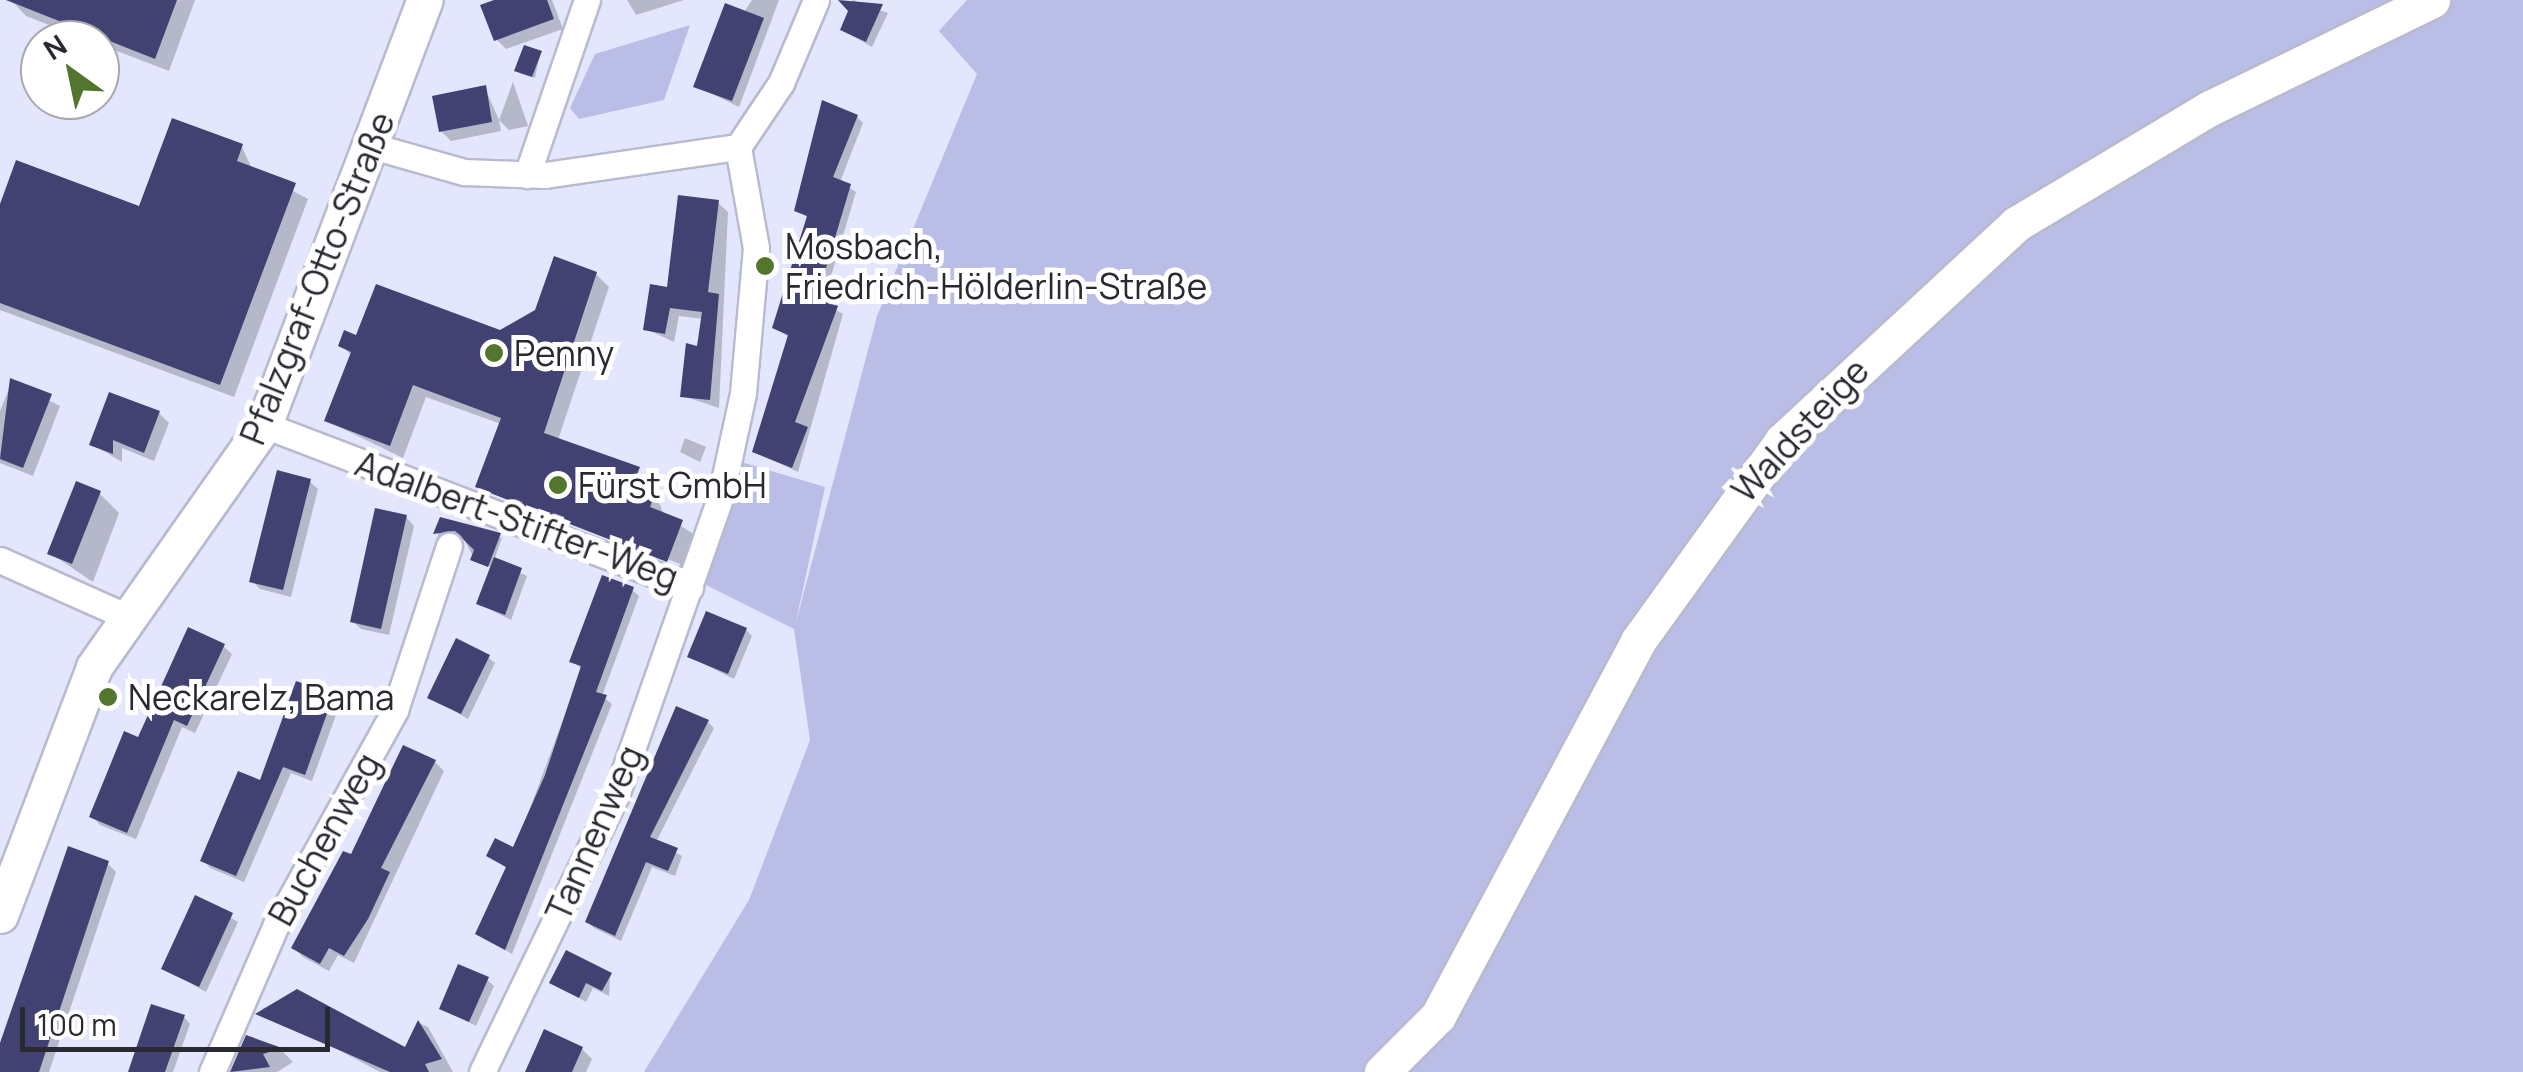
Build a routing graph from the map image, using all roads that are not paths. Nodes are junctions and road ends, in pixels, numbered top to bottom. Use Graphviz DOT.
graph roads {
  1 [pos="425,0"];
  2 [pos="587,0"];
  3 [pos="816,0"];
  4 [pos="2432,0"];
  5 [pos="372,146"];
  6 [pos="738,147"];
  7 [pos="527,175"];
  8 [pos="264,426"];
  9 [pos="449,546"];
  10 [pos="0,560"];
  11 [pos="690,588"];
  12 [pos="125,616"];
  13 [pos="0,915"];
  14 [pos="212,1072"];
  15 [pos="482,1072"];
  16 [pos="1382,1072"];
  1 -- 5 [label="street, Pfalzgraf-Otto-Straße"];
  2 -- 7 [label="street"];
  3 -- 6 [label="street"];
  4 -- 16 [label="street, Waldsteige"];
  5 -- 7 [label="street"];
  5 -- 8 [label="street, Pfalzgraf-Otto-Straße"];
  6 -- 7 [label="street"];
  6 -- 11 [label="street, Adalbert-Stifter-Weg"];
  8 -- 11 [label="street, Adalbert-Stifter-Weg"];
  8 -- 12 [label="street, Pfalzgraf-Otto-Straße"];
  9 -- 14 [label="street, Buchenweg"];
  10 -- 12 [label="street"];
  11 -- 15 [label="street, Tannenweg"];
  12 -- 13 [label="street, Pfalzgraf-Otto-Straße"];
}
